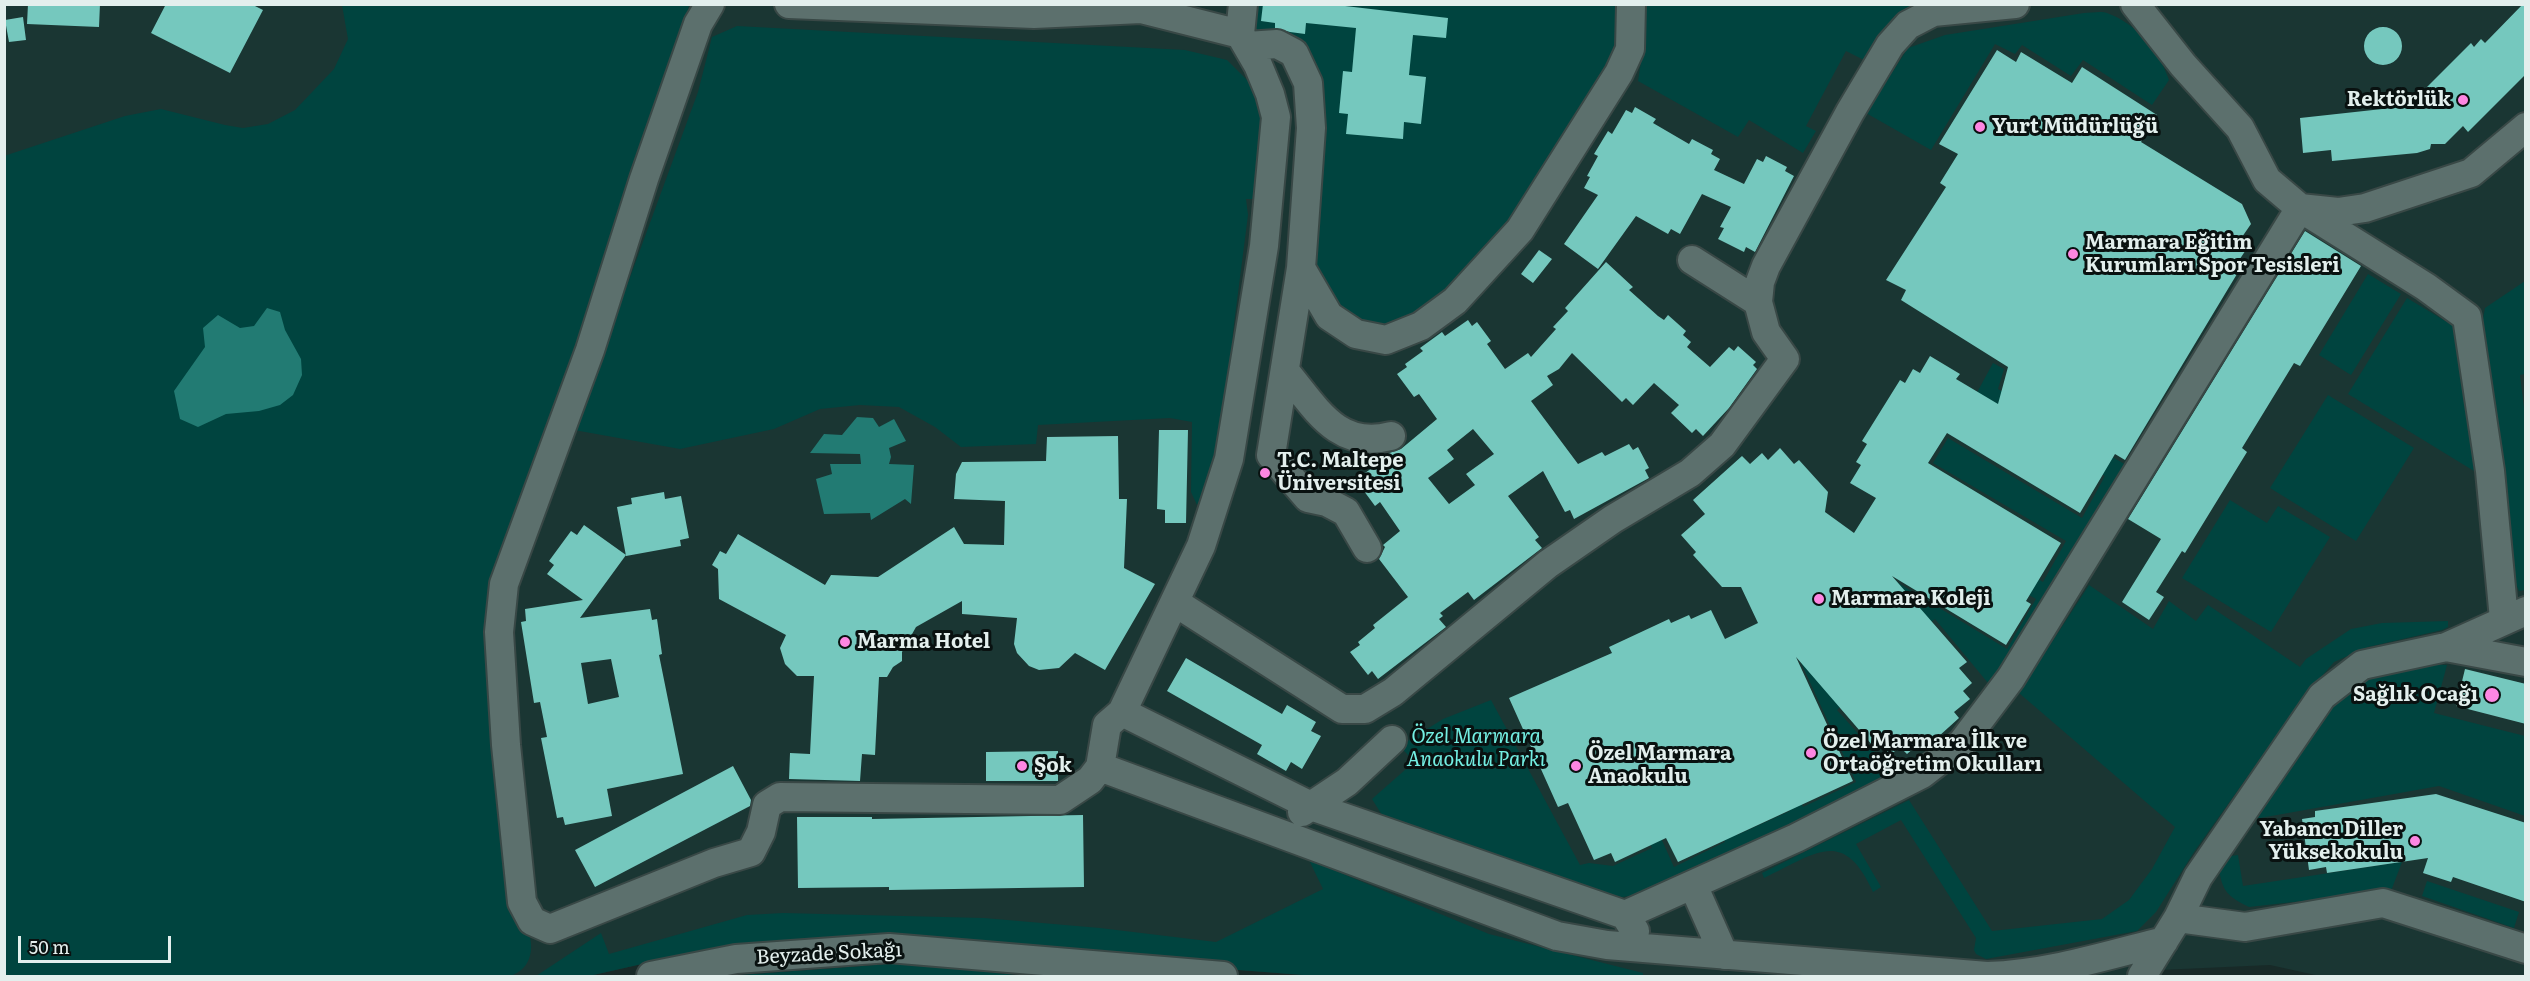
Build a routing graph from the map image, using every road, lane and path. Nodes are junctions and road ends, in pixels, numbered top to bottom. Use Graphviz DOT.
graph roads {
  1 [pos="710,4"];
  2 [pos="789,4"];
  3 [pos="1243,4"];
  4 [pos="1630,4"];
  5 [pos="2015,4"];
  6 [pos="2135,4"];
  7 [pos="1148,7"];
  8 [pos="1244,40"];
  9 [pos="2526,127"];
  10 [pos="2300,208"];
  11 [pos="1692,260"];
  12 [pos="1301,268"];
  13 [pos="1758,302"];
  14 [pos="1285,371"];
  15 [pos="1391,436"];
  16 [pos="1367,548"];
  17 [pos="1176,603"];
  18 [pos="2515,615"];
  19 [pos="2446,647"];
  20 [pos="2526,662"];
  21 [pos="1122,712"];
  22 [pos="1392,740"];
  23 [pos="1100,767"];
  24 [pos="1311,806"];
  25 [pos="1273,831"];
  26 [pos="1693,885"];
  27 [pos="1625,915"];
  28 [pos="2171,930"];
  29 [pos="1646,949"];
  30 [pos="2526,950"];
  31 [pos="1724,955"];
  32 [pos="651,976"];
  33 [pos="1223,976"];
  34 [pos="2142,976"];
  1 -- 23 [label="street"];
  2 -- 7 [label="street"];
  3 -- 8 [label="street"];
  4 -- 12 [label="street"];
  5 -- 13 [label="street"];
  6 -- 10 [label="street"];
  7 -- 8 [label="street"];
  8 -- 12 [label="street"];
  8 -- 17 [label="street"];
  9 -- 10 [label="street"];
  10 -- 18 [label="street"];
  10 -- 26 [label="street"];
  11 -- 13 [label="street"];
  12 -- 14 [label="street"];
  13 -- 17 [label="street"];
  14 -- 15 [label="street"];
  14 -- 16 [label="street"];
  17 -- 21 [label="street"];
  18 -- 19 [label="street"];
  19 -- 20 [label="street"];
  19 -- 28 [label="street"];
  21 -- 23 [label="street"];
  21 -- 24 [label="street"];
  22 -- 24 [label="street"];
  23 -- 25 [label="street"];
  24 -- 25 [label="street"];
  24 -- 27 [label="street"];
  25 -- 29 [label="street"];
  26 -- 27 [label="street"];
  26 -- 31 [label="street"];
  27 -- 29 [label="street"];
  28 -- 30 [label="street"];
  28 -- 31 [label="street"];
  28 -- 34 [label="street"];
  29 -- 31 [label="street"];
  32 -- 33 [label="street, Beyzade Sokağı"];
}
